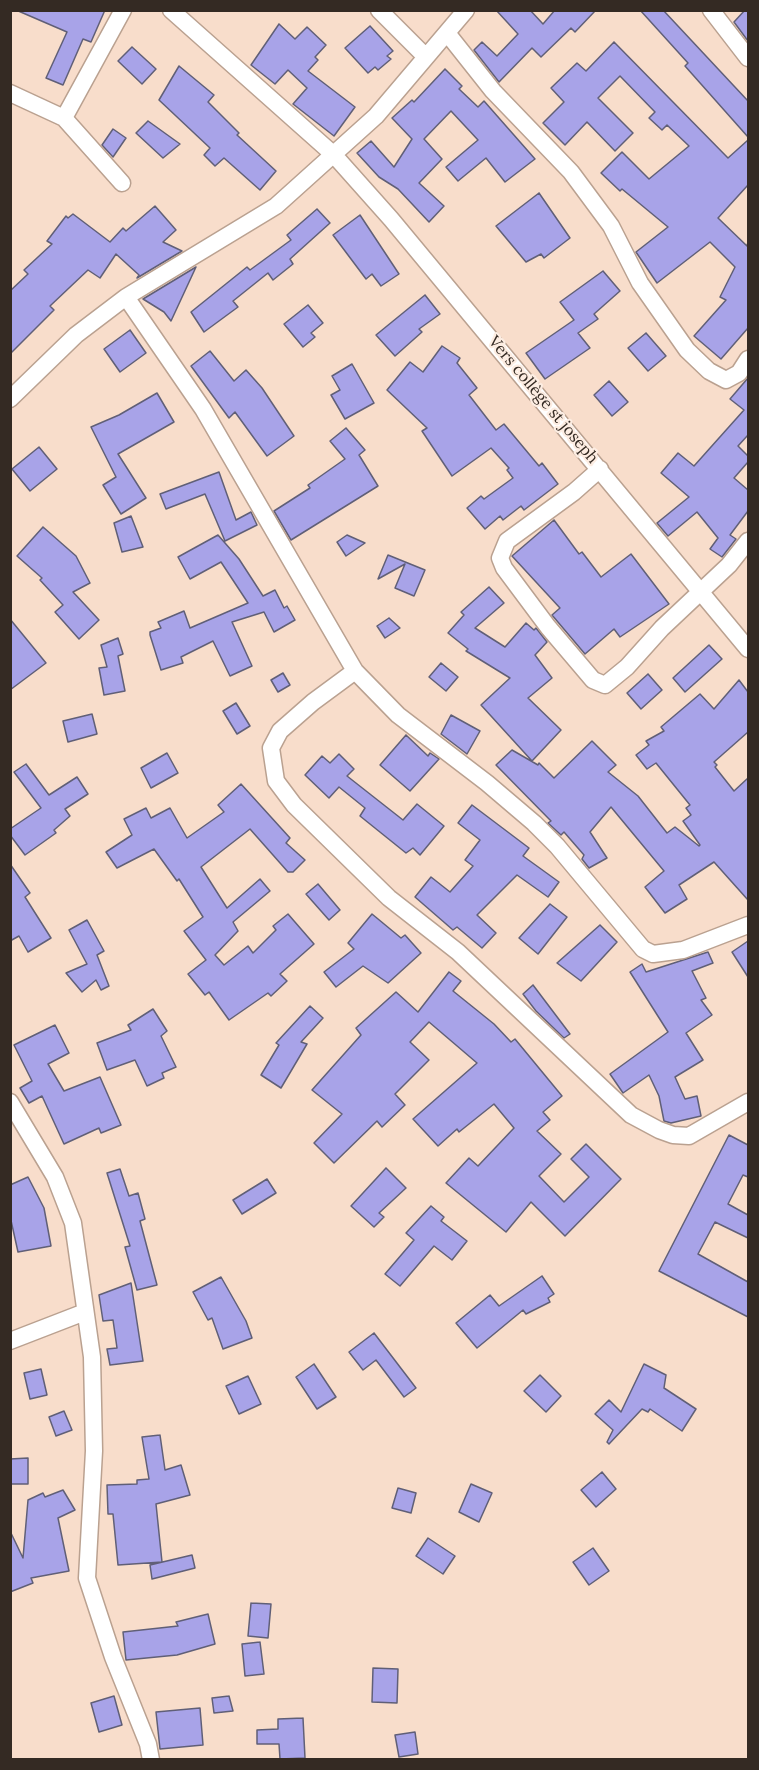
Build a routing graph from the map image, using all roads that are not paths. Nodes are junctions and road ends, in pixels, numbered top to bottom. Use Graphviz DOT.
graph roads {
  1 [pos="123,10"];
  2 [pos="171,10"];
  3 [pos="379,10"];
  4 [pos="466,10"];
  5 [pos="711,10"];
  6 [pos="447,33"];
  7 [pos="425,56"];
  8 [pos="748,58"];
  9 [pos="10,93"];
  10 [pos="64,118"];
  11 [pos="334,154"];
  12 [pos="122,183"];
  13 [pos="126,297"];
  14 [pos="748,359"];
  15 [pos="10,399"];
  16 [pos="600,469"];
  17 [pos="748,541"];
  18 [pos="701,592"];
  19 [pos="748,649"];
  20 [pos="355,671"];
  21 [pos="748,926"];
  22 [pos="10,1102"];
  23 [pos="748,1102"];
  24 [pos="85,1312"];
  25 [pos="10,1341"];
  26 [pos="151,1760"];
  1 -- 10 [label="street"];
  2 -- 11 [label="street, Vers collège st joseph"];
  3 -- 7 [label="street"];
  4 -- 6 [label="street"];
  5 -- 8 [label="street"];
  6 -- 7 [label="street"];
  6 -- 14 [label="street"];
  7 -- 11 [label="street"];
  9 -- 10 [label="street"];
  10 -- 12 [label="street"];
  11 -- 13 [label="street"];
  11 -- 16 [label="street, Vers collège st joseph"];
  13 -- 15 [label="street"];
  13 -- 20 [label="street"];
  16 -- 18 [label="street, Vers collège st joseph"];
  16 -- 18 [label="street"];
  17 -- 18 [label="street"];
  18 -- 19 [label="street, Vers collège st joseph"];
  20 -- 21 [label="street"];
  20 -- 23 [label="street"];
  22 -- 24 [label="street"];
  24 -- 25 [label="street"];
  24 -- 26 [label="street"];
}
